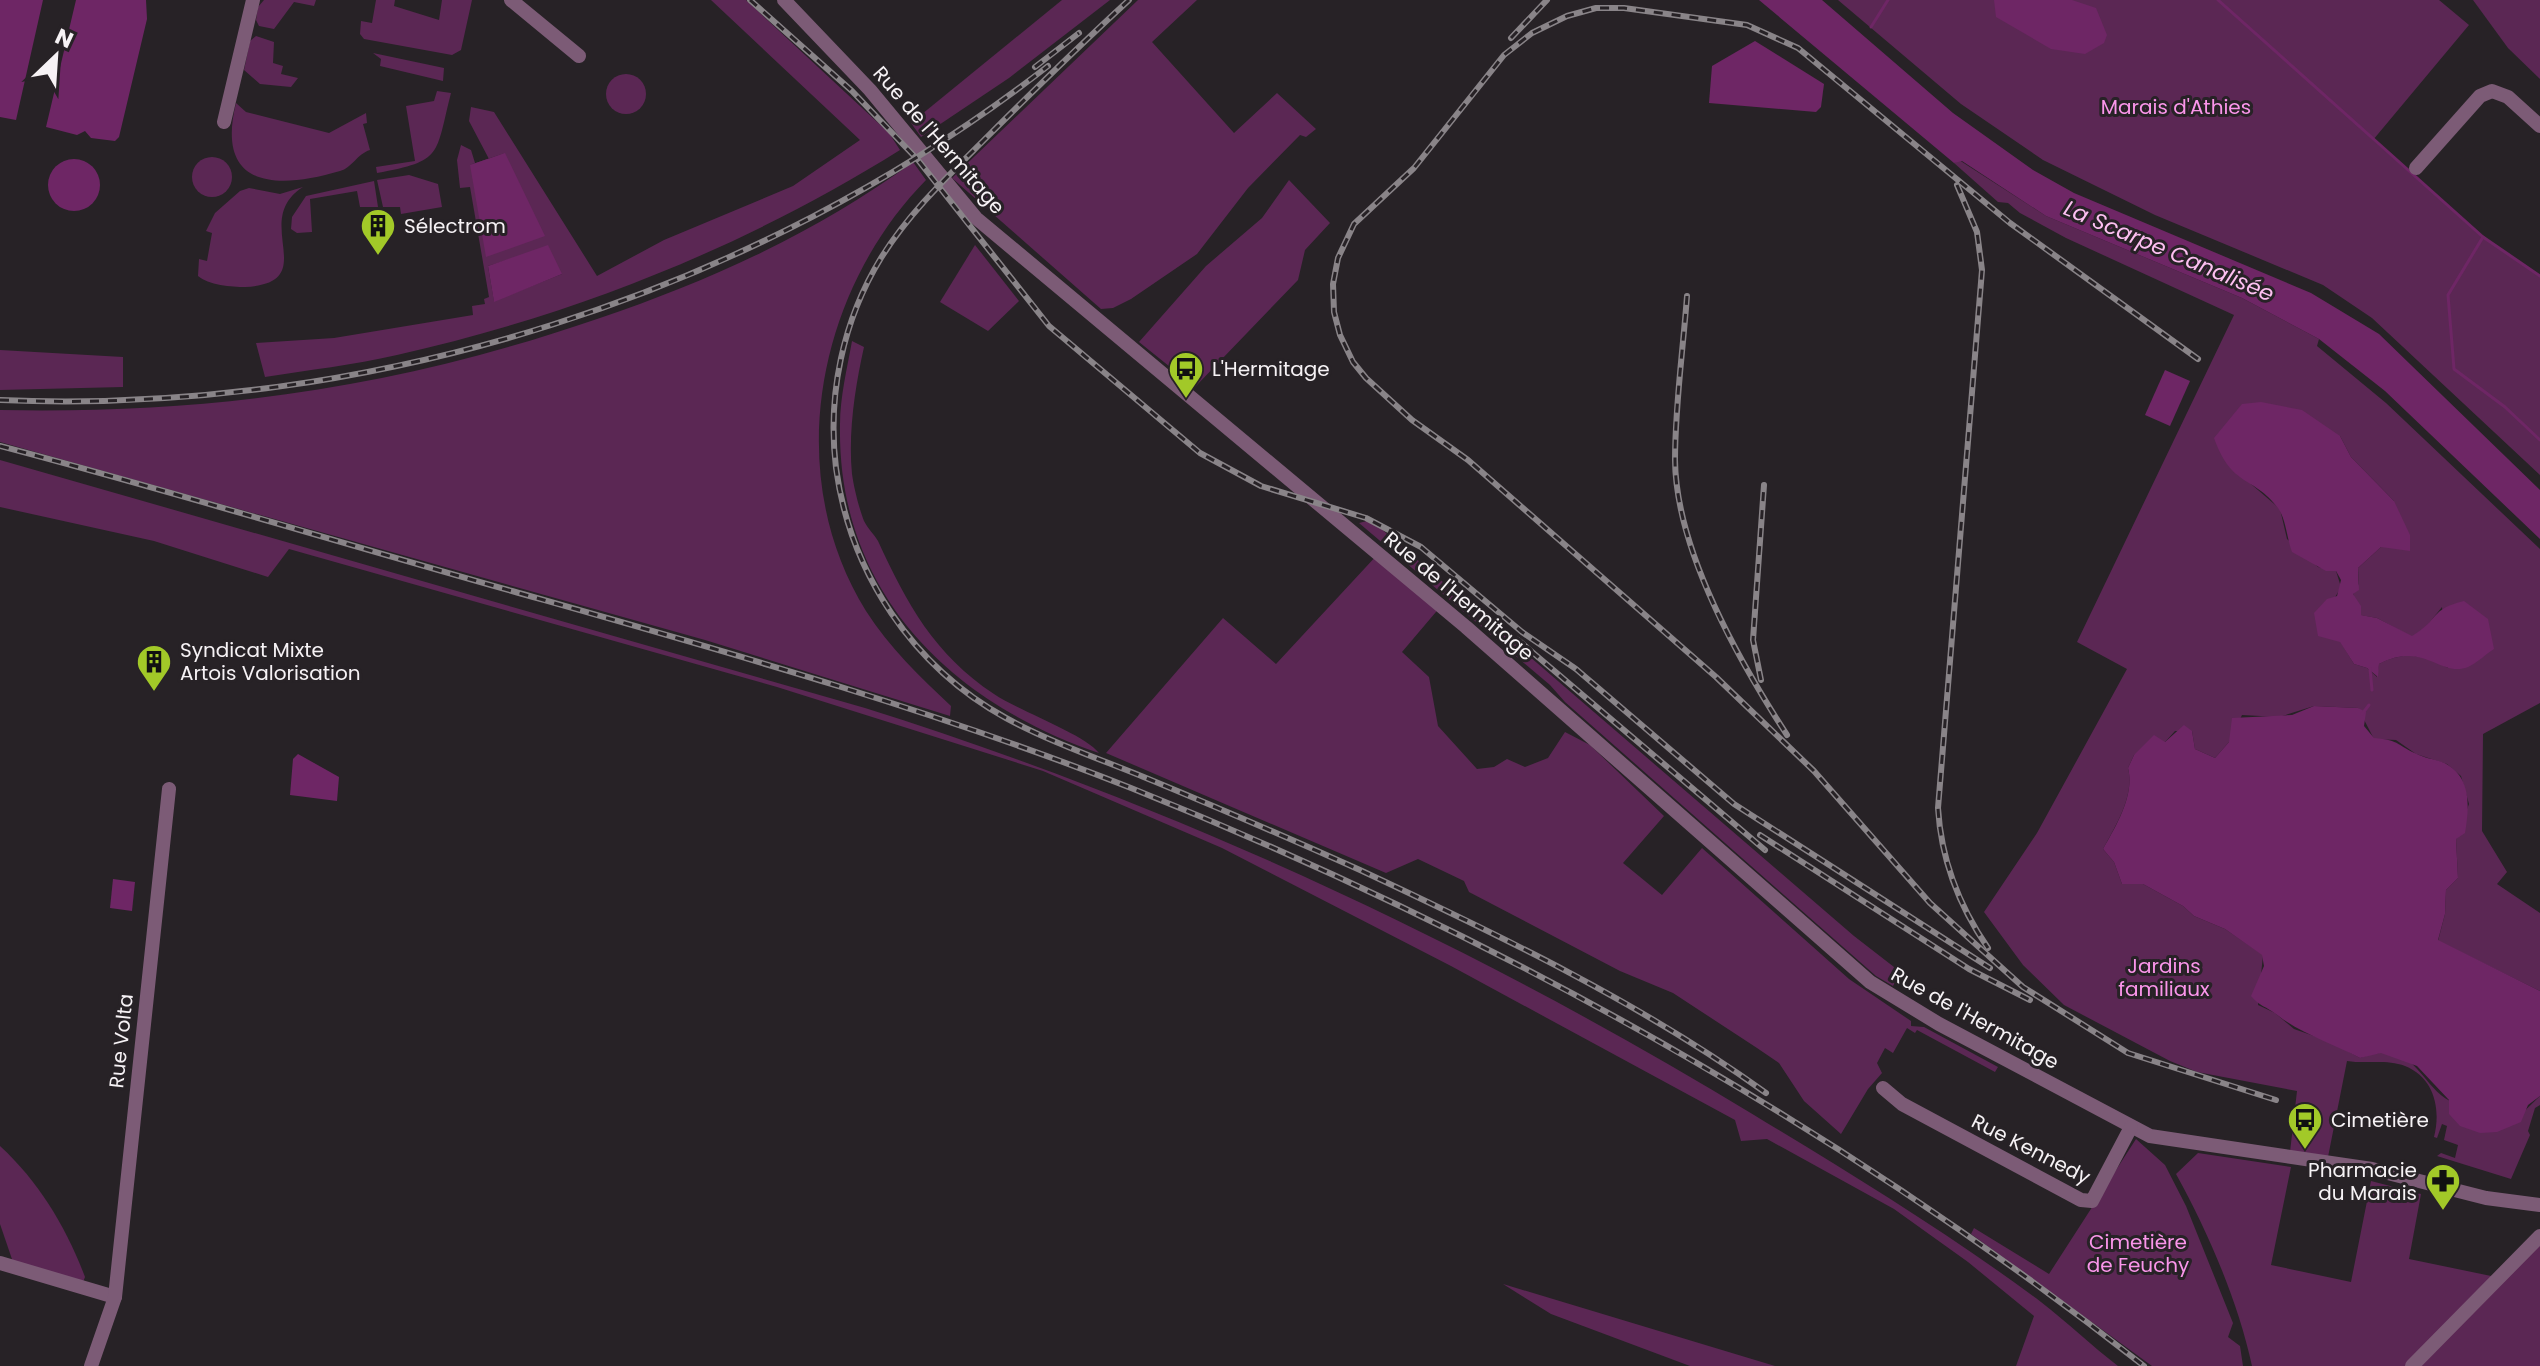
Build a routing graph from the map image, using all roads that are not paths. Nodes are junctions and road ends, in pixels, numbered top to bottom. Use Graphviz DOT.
graph roads {
  1 [pos="253,0"];
  2 [pos="511,0"];
  3 [pos="784,0"];
  4 [pos="579,56"];
  5 [pos="224,122"];
  6 [pos="2540,126"];
  7 [pos="2416,168"];
  8 [pos="169,789"];
  9 [pos="1883,1088"];
  10 [pos="2131,1127"];
  11 [pos="2540,1205"];
  12 [pos="2540,1236"];
  13 [pos="0,1263"];
  14 [pos="115,1297"];
  15 [pos="91,1366"];
  16 [pos="2412,1366"];
  1 -- 5 [label="street"];
  2 -- 4 [label="street"];
  3 -- 10 [label="street, Rue de l'Hermitage"];
  6 -- 7 [label="street"];
  8 -- 14 [label="street, Rue Volta"];
  9 -- 10 [label="street, Rue Kennedy"];
  10 -- 11 [label="street, Rue de l'Hermitage"];
  12 -- 16 [label="street"];
  13 -- 14 [label="street"];
  14 -- 15 [label="street, Rue Volta"];
}
